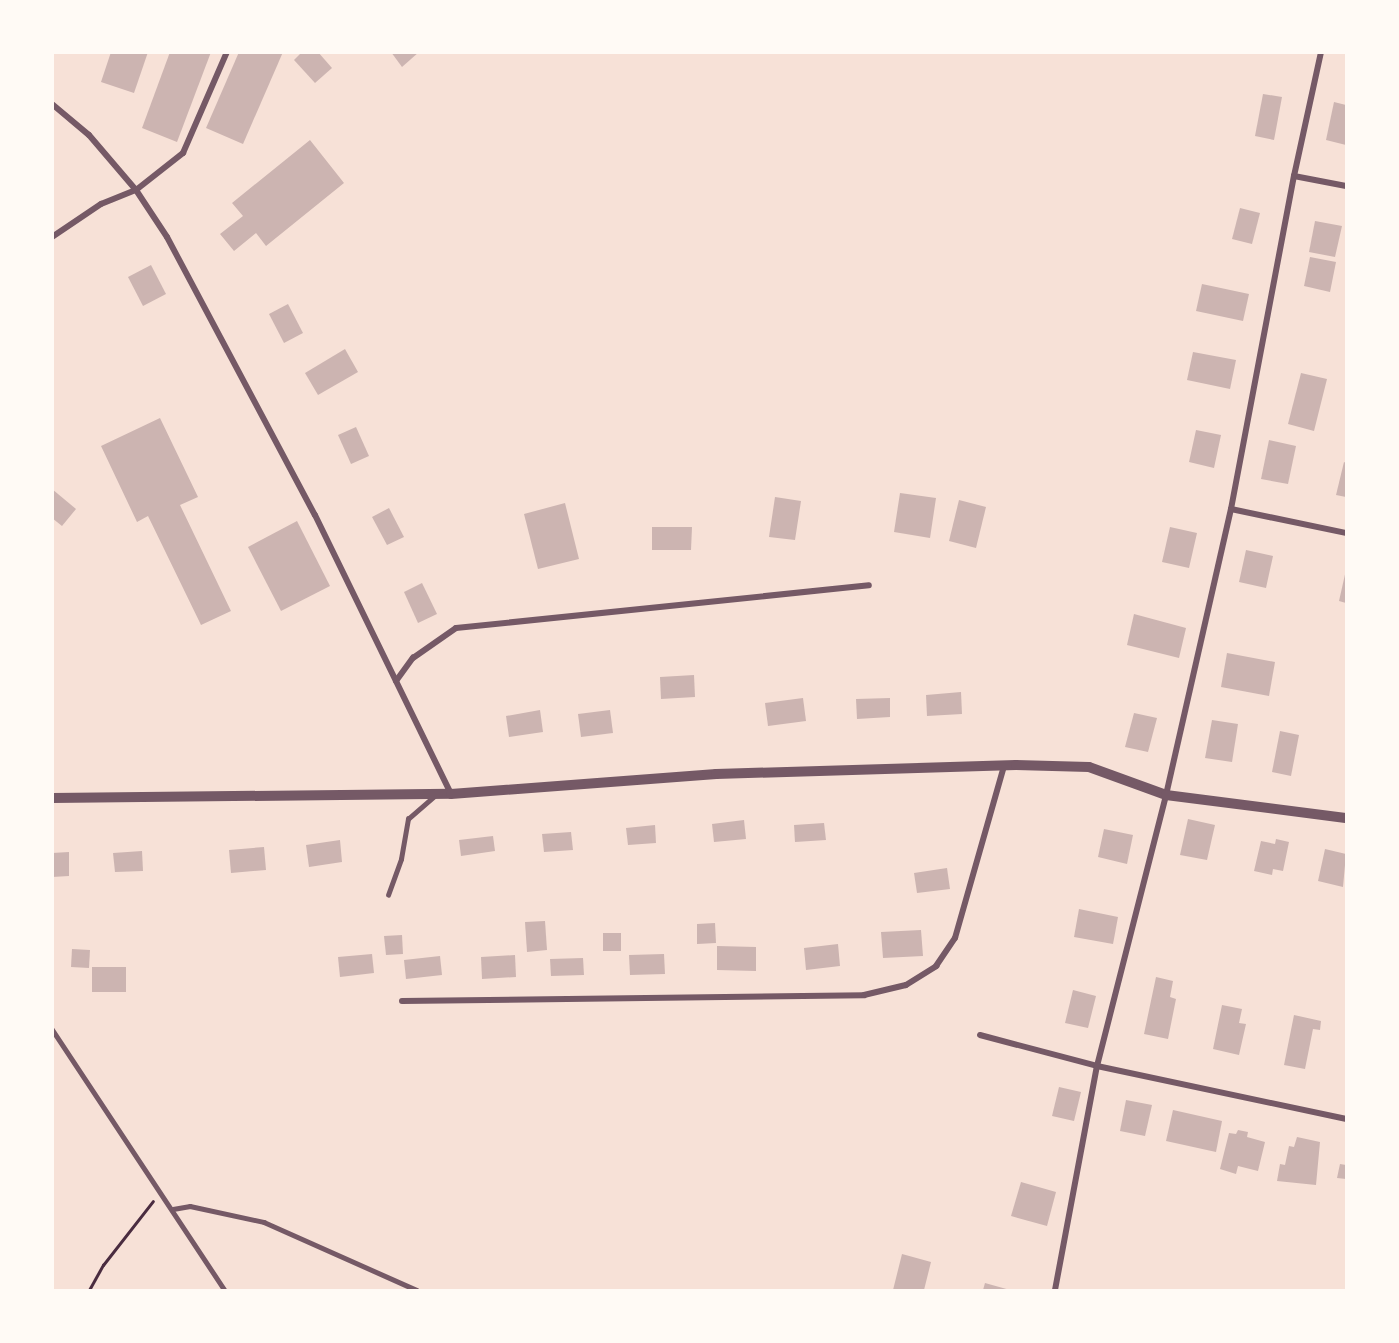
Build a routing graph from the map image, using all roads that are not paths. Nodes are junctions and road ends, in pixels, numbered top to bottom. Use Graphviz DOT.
graph roads {
  1 [pos="227,52"];
  2 [pos="1321,52"];
  3 [pos="52,104"];
  4 [pos="1294,176"];
  5 [pos="1347,186"];
  6 [pos="136,190"];
  7 [pos="52,237"];
  8 [pos="1231,509"];
  9 [pos="1347,534"];
  10 [pos="869,585"];
  11 [pos="396,681"];
  12 [pos="1004,766"];
  13 [pos="436,795"];
  14 [pos="451,795"];
  15 [pos="1166,795"];
  16 [pos="52,798"];
  17 [pos="1347,818"];
  18 [pos="388,895"];
  19 [pos="402,1001"];
  20 [pos="52,1029"];
  21 [pos="980,1035"];
  22 [pos="1097,1066"];
  23 [pos="1347,1119"];
  24 [pos="174,1209"];
  25 [pos="225,1290"];
  26 [pos="417,1290"];
  27 [pos="1055,1290"];
  1 -- 6 [label="street"];
  2 -- 4 [label="street"];
  3 -- 6 [label="street"];
  4 -- 5 [label="street"];
  4 -- 8 [label="street"];
  6 -- 7 [label="street"];
  6 -- 11 [label="street"];
  8 -- 9 [label="street"];
  8 -- 15 [label="street"];
  10 -- 11 [label="street"];
  11 -- 14 [label="street"];
  12 -- 14 [label="street"];
  12 -- 15 [label="street"];
  12 -- 19 [label="street"];
  13 -- 14 [label="street"];
  13 -- 16 [label="street"];
  13 -- 18 [label="lane"];
  15 -- 17 [label="street"];
  15 -- 22 [label="street"];
  20 -- 24 [label="lane"];
  21 -- 22 [label="street"];
  22 -- 23 [label="street"];
  22 -- 27 [label="street"];
  24 -- 25 [label="lane"];
  24 -- 26 [label="lane"];
}
